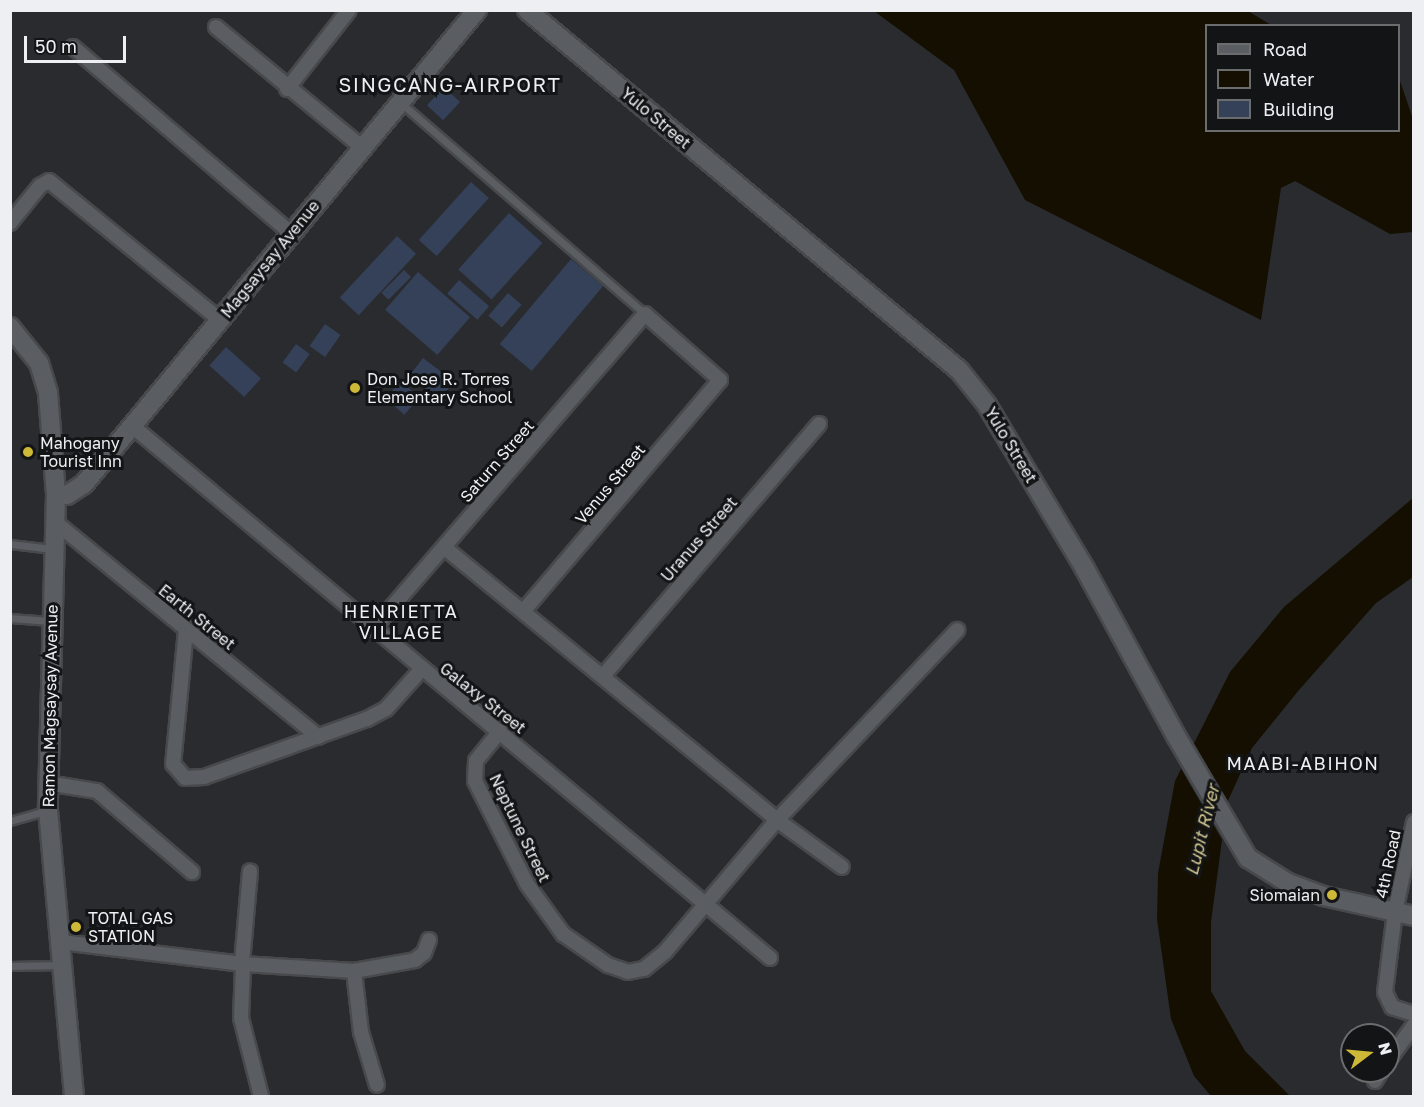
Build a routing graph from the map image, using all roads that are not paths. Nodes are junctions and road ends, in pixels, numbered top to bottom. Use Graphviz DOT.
graph roads {
  1 [pos="348,10"];
  2 [pos="477,10"];
  3 [pos="527,10"];
  4 [pos="216,27"];
  5 [pos="73,47"];
  6 [pos="287,89"];
  7 [pos="401,104"];
  8 [pos="363,148"];
  9 [pos="10,223"];
  10 [pos="291,233"];
  11 [pos="645,314"];
  12 [pos="220,320"];
  13 [pos="10,327"];
  14 [pos="819,424"];
  15 [pos="131,425"];
  16 [pos="56,495"];
  17 [pos="56,522"];
  18 [pos="10,544"];
  19 [pos="445,548"];
  20 [pos="53,549"];
  21 [pos="524,610"];
  22 [pos="10,618"];
  23 [pos="50,621"];
  24 [pos="373,629"];
  25 [pos="186,630"];
  26 [pos="957,630"];
  27 [pos="421,670"];
  28 [pos="603,676"];
  29 [pos="500,731"];
  30 [pos="319,737"];
  31 [pos="47,783"];
  32 [pos="48,810"];
  33 [pos="777,820"];
  34 [pos="10,821"];
  35 [pos="1413,822"];
  36 [pos="842,867"];
  37 [pos="250,871"];
  38 [pos="192,872"];
  39 [pos="704,904"];
  40 [pos="1395,912"];
  41 [pos="1413,916"];
  42 [pos="429,939"];
  43 [pos="61,942"];
  44 [pos="770,958"];
  45 [pos="242,963"];
  46 [pos="63,965"];
  47 [pos="10,966"];
  48 [pos="354,970"];
  49 [pos="1413,1014"];
  50 [pos="1413,1025"];
  51 [pos="1400,1044"];
  52 [pos="377,1085"];
  53 [pos="74,1096"];
  54 [pos="261,1096"];
  1 -- 6 [label="street"];
  2 -- 7 [label="street, Magsaysay Avenue"];
  3 -- 40 [label="street, Yulo Street"];
  4 -- 6 [label="street"];
  5 -- 10 [label="street"];
  6 -- 8 [label="street"];
  7 -- 8 [label="street, Magsaysay Avenue"];
  7 -- 11 [label="lane"];
  8 -- 10 [label="street, Magsaysay Avenue"];
  9 -- 12 [label="street"];
  10 -- 12 [label="street, Magsaysay Avenue"];
  11 -- 19 [label="street, Saturn Street"];
  11 -- 21 [label="street, Venus Street"];
  12 -- 15 [label="street, Magsaysay Avenue"];
  13 -- 16 [label="street, Ramon Magsaysay Avenue"];
  14 -- 28 [label="street, Uranus Street"];
  15 -- 16 [label="street, Magsaysay Avenue"];
  15 -- 24 [label="street, Galaxy Street"];
  16 -- 17 [label="street, Ramon Magsaysay Avenue"];
  17 -- 20 [label="street, Ramon Magsaysay Avenue"];
  17 -- 25 [label="street, Earth Street"];
  18 -- 20 [label="lane"];
  19 -- 21 [label="street"];
  19 -- 24 [label="street, Saturn Street"];
  20 -- 23 [label="street, Ramon Magsaysay Avenue"];
  21 -- 28 [label="street"];
  22 -- 23 [label="lane"];
  23 -- 31 [label="street, Ramon Magsaysay Avenue"];
  24 -- 27 [label="street, Galaxy Street"];
  25 -- 30 [label="street, Earth Street"];
  25 -- 30 [label="street"];
  26 -- 33 [label="street"];
  27 -- 29 [label="street, Galaxy Street"];
  27 -- 30 [label="street"];
  28 -- 33 [label="street"];
  29 -- 39 [label="street, Galaxy Street"];
  29 -- 39 [label="street, Neptune Street"];
  31 -- 32 [label="street, Ramon Magsaysay Avenue"];
  31 -- 38 [label="street"];
  32 -- 34 [label="lane"];
  32 -- 43 [label="street, Ramon Magsaysay Avenue"];
  33 -- 36 [label="street"];
  33 -- 39 [label="street"];
  35 -- 40 [label="street, 4th Road"];
  37 -- 45 [label="street"];
  39 -- 44 [label="street, Galaxy Street"];
  40 -- 41 [label="street, Yulo Street"];
  40 -- 49 [label="street, 4th Road"];
  42 -- 48 [label="street"];
  43 -- 45 [label="street"];
  43 -- 46 [label="street, Ramon Magsaysay Avenue"];
  45 -- 48 [label="street"];
  45 -- 54 [label="street"];
  46 -- 47 [label="lane"];
  46 -- 53 [label="street, Ramon Magsaysay Avenue"];
  48 -- 52 [label="street"];
  50 -- 51 [label="street"];
}
